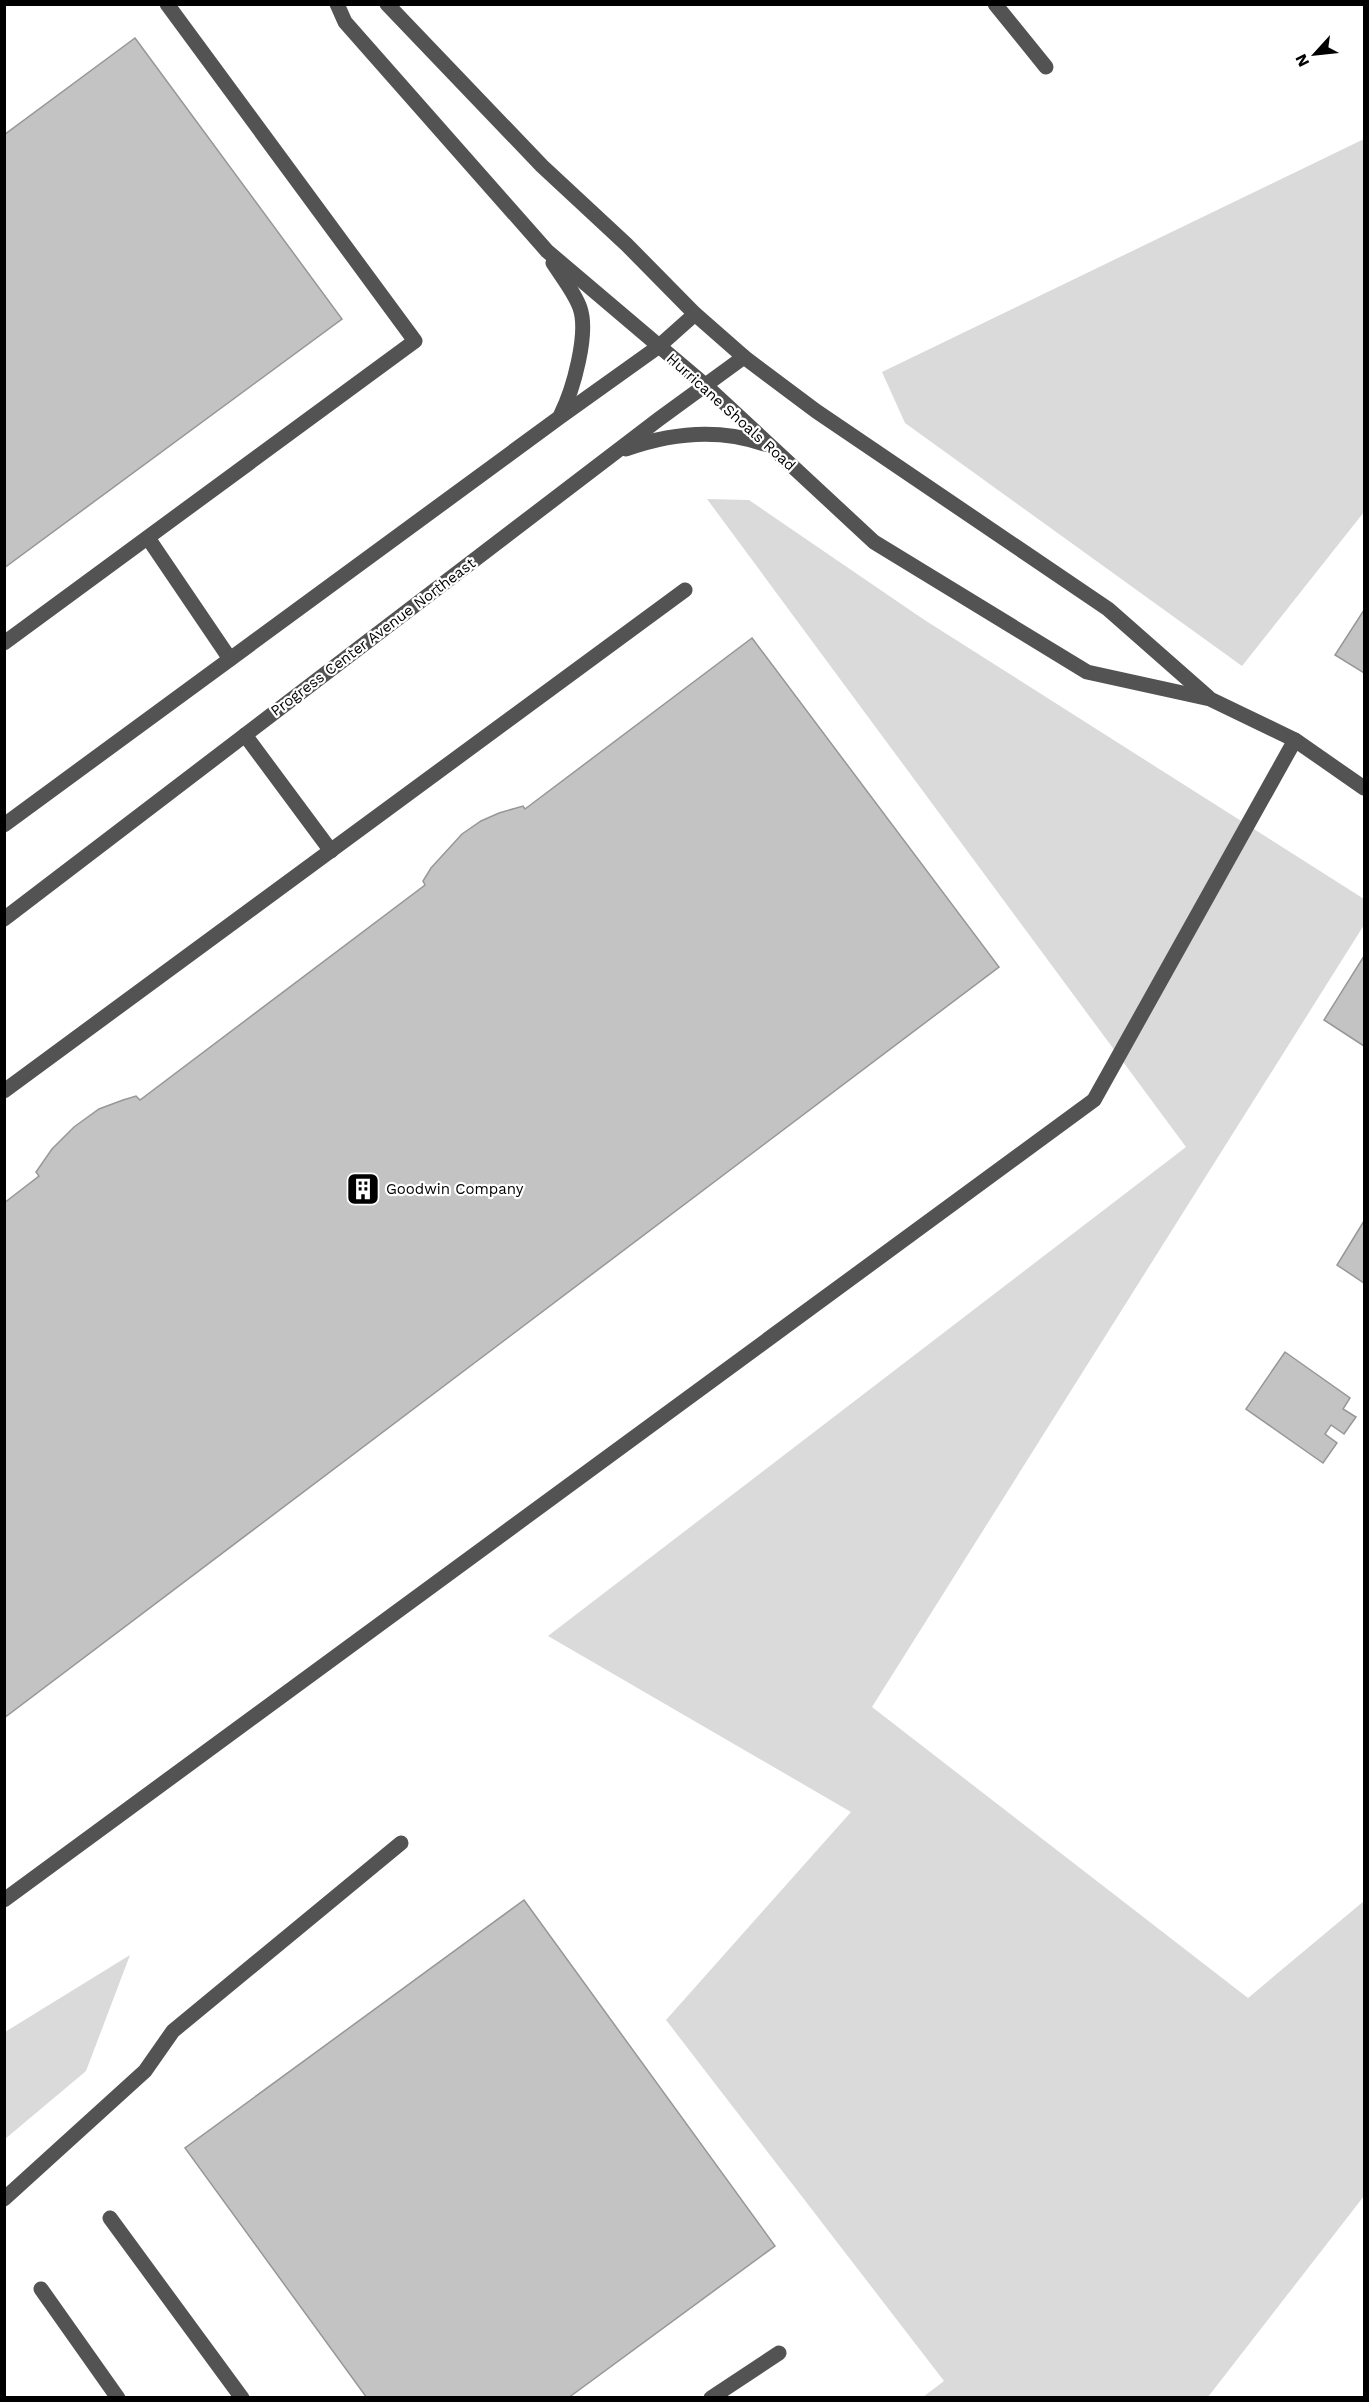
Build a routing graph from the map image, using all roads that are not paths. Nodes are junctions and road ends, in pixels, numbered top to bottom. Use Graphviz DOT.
graph roads {
  1 [pos="167,4"];
  2 [pos="337,4"];
  3 [pos="387,4"];
  4 [pos="995,4"];
  5 [pos="1046,68"];
  6 [pos="547,251"];
  7 [pos="695,314"];
  8 [pos="658,347"];
  9 [pos="744,357"];
  10 [pos="705,386"];
  11 [pos="560,417"];
  12 [pos="770,446"];
  13 [pos="612,454"];
  14 [pos="148,537"];
  15 [pos="685,590"];
  16 [pos="4,643"];
  17 [pos="230,659"];
  18 [pos="1210,699"];
  19 [pos="244,735"];
  20 [pos="1295,740"];
  21 [pos="1365,788"];
  22 [pos="4,825"];
  23 [pos="332,851"];
  24 [pos="4,919"];
  25 [pos="4,1090"];
  26 [pos="401,1843"];
  27 [pos="4,1900"];
  28 [pos="4,2199"];
  29 [pos="110,2218"];
  30 [pos="41,2289"];
  31 [pos="779,2353"];
  32 [pos="118,2397"];
  33 [pos="242,2397"];
  34 [pos="711,2397"];
  1 -- 14 [label="street"];
  2 -- 6 [label="street, Hurricane Shoals Road"];
  3 -- 7 [label="street, Hurricane Shoals Road"];
  4 -- 5 [label="street"];
  6 -- 8 [label="street, Hurricane Shoals Road"];
  6 -- 11 [label="street"];
  7 -- 8 [label="street"];
  7 -- 9 [label="street, Hurricane Shoals Road"];
  8 -- 10 [label="street, Hurricane Shoals Road"];
  8 -- 11 [label="street"];
  9 -- 10 [label="street, Progress Center Avenue Northeast"];
  9 -- 18 [label="street, Hurricane Shoals Road"];
  10 -- 12 [label="street, Hurricane Shoals Road"];
  10 -- 13 [label="street, Progress Center Avenue Northeast"];
  11 -- 17 [label="street"];
  12 -- 13 [label="street"];
  12 -- 18 [label="street, Hurricane Shoals Road"];
  13 -- 19 [label="street, Progress Center Avenue Northeast"];
  14 -- 16 [label="street"];
  14 -- 17 [label="street"];
  15 -- 23 [label="street"];
  17 -- 22 [label="street"];
  18 -- 20 [label="street, Hurricane Shoals Road"];
  19 -- 23 [label="street"];
  19 -- 24 [label="street, Progress Center Avenue Northeast"];
  20 -- 21 [label="street, Hurricane Shoals Road"];
  20 -- 27 [label="street"];
  23 -- 25 [label="street"];
  26 -- 28 [label="street"];
  29 -- 33 [label="street"];
  30 -- 32 [label="street"];
  31 -- 34 [label="street"];
}
